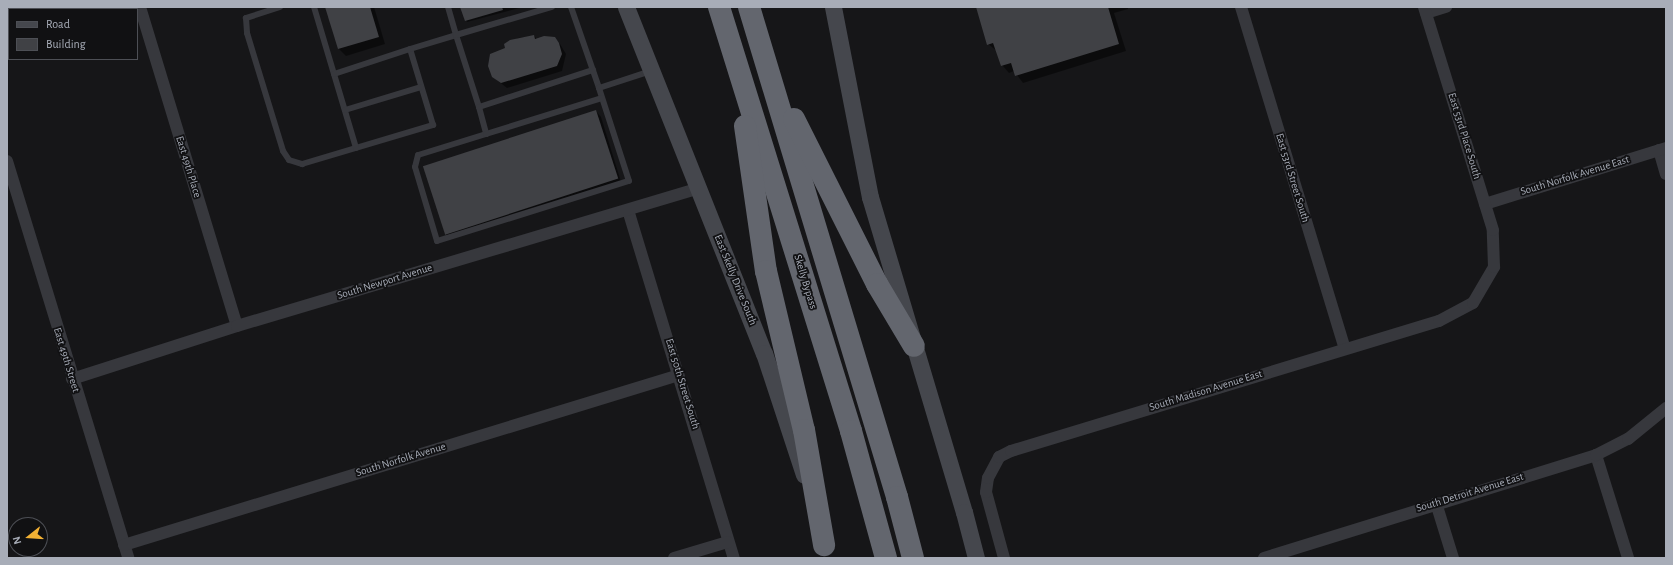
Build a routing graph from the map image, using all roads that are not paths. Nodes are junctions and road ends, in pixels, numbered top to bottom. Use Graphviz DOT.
graph roads {
  1 [pos="140,7"];
  2 [pos="280,7"];
  3 [pos="314,7"];
  4 [pos="448,7"];
  5 [pos="552,7"];
  6 [pos="572,7"];
  7 [pos="626,7"];
  8 [pos="720,7"];
  9 [pos="749,7"];
  10 [pos="833,7"];
  11 [pos="1241,7"];
  12 [pos="1446,7"];
  13 [pos="1425,10"];
  14 [pos="456,35"];
  15 [pos="410,49"];
  16 [pos="736,62"];
  17 [pos="593,70"];
  18 [pos="651,71"];
  19 [pos="334,74"];
  20 [pos="770,74"];
  21 [pos="421,87"];
  22 [pos="599,88"];
  23 [pos="602,98"];
  24 [pos="479,107"];
  25 [pos="345,110"];
  26 [pos="486,134"];
  27 [pos="356,148"];
  28 [pos="1662,149"];
  29 [pos="7,161"];
  30 [pos="1666,174"];
  31 [pos="698,189"];
  32 [pos="1485,204"];
  33 [pos="628,210"];
  34 [pos="1494,267"];
  35 [pos="237,326"];
  36 [pos="914,346"];
  37 [pos="1345,349"];
  38 [pos="679,375"];
  39 [pos="72,379"];
  40 [pos="1666,408"];
  41 [pos="1596,455"];
  42 [pos="1436,503"];
  43 [pos="728,542"];
  44 [pos="124,545"];
  45 [pos="826,551"];
  46 [pos="1277,556"];
  47 [pos="128,558"];
  48 [pos="674,558"];
  49 [pos="734,558"];
  50 [pos="886,558"];
  51 [pos="913,558"];
  52 [pos="976,558"];
  53 [pos="1004,558"];
  54 [pos="1264,558"];
  55 [pos="1453,558"];
  56 [pos="1628,558"];
  1 -- 35 [label="street, East 49th Place"];
  2 -- 27 [label="lane"];
  3 -- 19 [label="lane"];
  4 -- 14 [label="lane"];
  5 -- 14 [label="lane"];
  6 -- 17 [label="lane"];
  7 -- 18 [label="main road, East Skelly Drive South"];
  8 -- 16 [label="highway, Skelly Bypass"];
  9 -- 20 [label="highway"];
  10 -- 36 [label="main road"];
  11 -- 37 [label="street, East 53rd Street South"];
  12 -- 13 [label="street"];
  13 -- 32 [label="street, East 53rd Place South"];
  14 -- 15 [label="lane"];
  14 -- 24 [label="lane"];
  15 -- 19 [label="lane"];
  15 -- 21 [label="lane"];
  16 -- 45 [label="highway"];
  16 -- 50 [label="highway, Skelly Bypass"];
  17 -- 22 [label="lane"];
  17 -- 24 [label="lane"];
  18 -- 22 [label="lane"];
  18 -- 31 [label="main road, East Skelly Drive South"];
  19 -- 25 [label="lane"];
  20 -- 36 [label="highway"];
  20 -- 51 [label="highway"];
  21 -- 25 [label="lane"];
  21 -- 27 [label="lane"];
  22 -- 23 [label="lane"];
  23 -- 26 [label="lane"];
  23 -- 26 [label="lane"];
  24 -- 26 [label="lane"];
  25 -- 27 [label="lane"];
  28 -- 30 [label="street"];
  28 -- 32 [label="street, South Norfolk Avenue East"];
  29 -- 39 [label="street, East 49th Street"];
  31 -- 33 [label="street, South Newport Avenue"];
  31 -- 45 [label="main road, East Skelly Drive South"];
  32 -- 34 [label="street, East 53rd Place South"];
  33 -- 35 [label="street, South Newport Avenue"];
  33 -- 38 [label="street, East 50th Street South"];
  34 -- 37 [label="street, South Madison Avenue East"];
  35 -- 39 [label="street, South Newport Avenue"];
  36 -- 52 [label="main road"];
  37 -- 53 [label="street, South Madison Avenue East"];
  38 -- 43 [label="street, East 50th Street South"];
  38 -- 44 [label="street, South Norfolk Avenue"];
  39 -- 44 [label="street, East 49th Street"];
  40 -- 41 [label="street, South Detroit Avenue East"];
  41 -- 42 [label="street, South Detroit Avenue East"];
  41 -- 56 [label="street"];
  42 -- 46 [label="street, South Detroit Avenue East"];
  42 -- 55 [label="street"];
  43 -- 48 [label="street"];
  43 -- 49 [label="street, East 50th Street South"];
  44 -- 47 [label="street, East 49th Street"];
  46 -- 54 [label="street, South Detroit Avenue East"];
}
